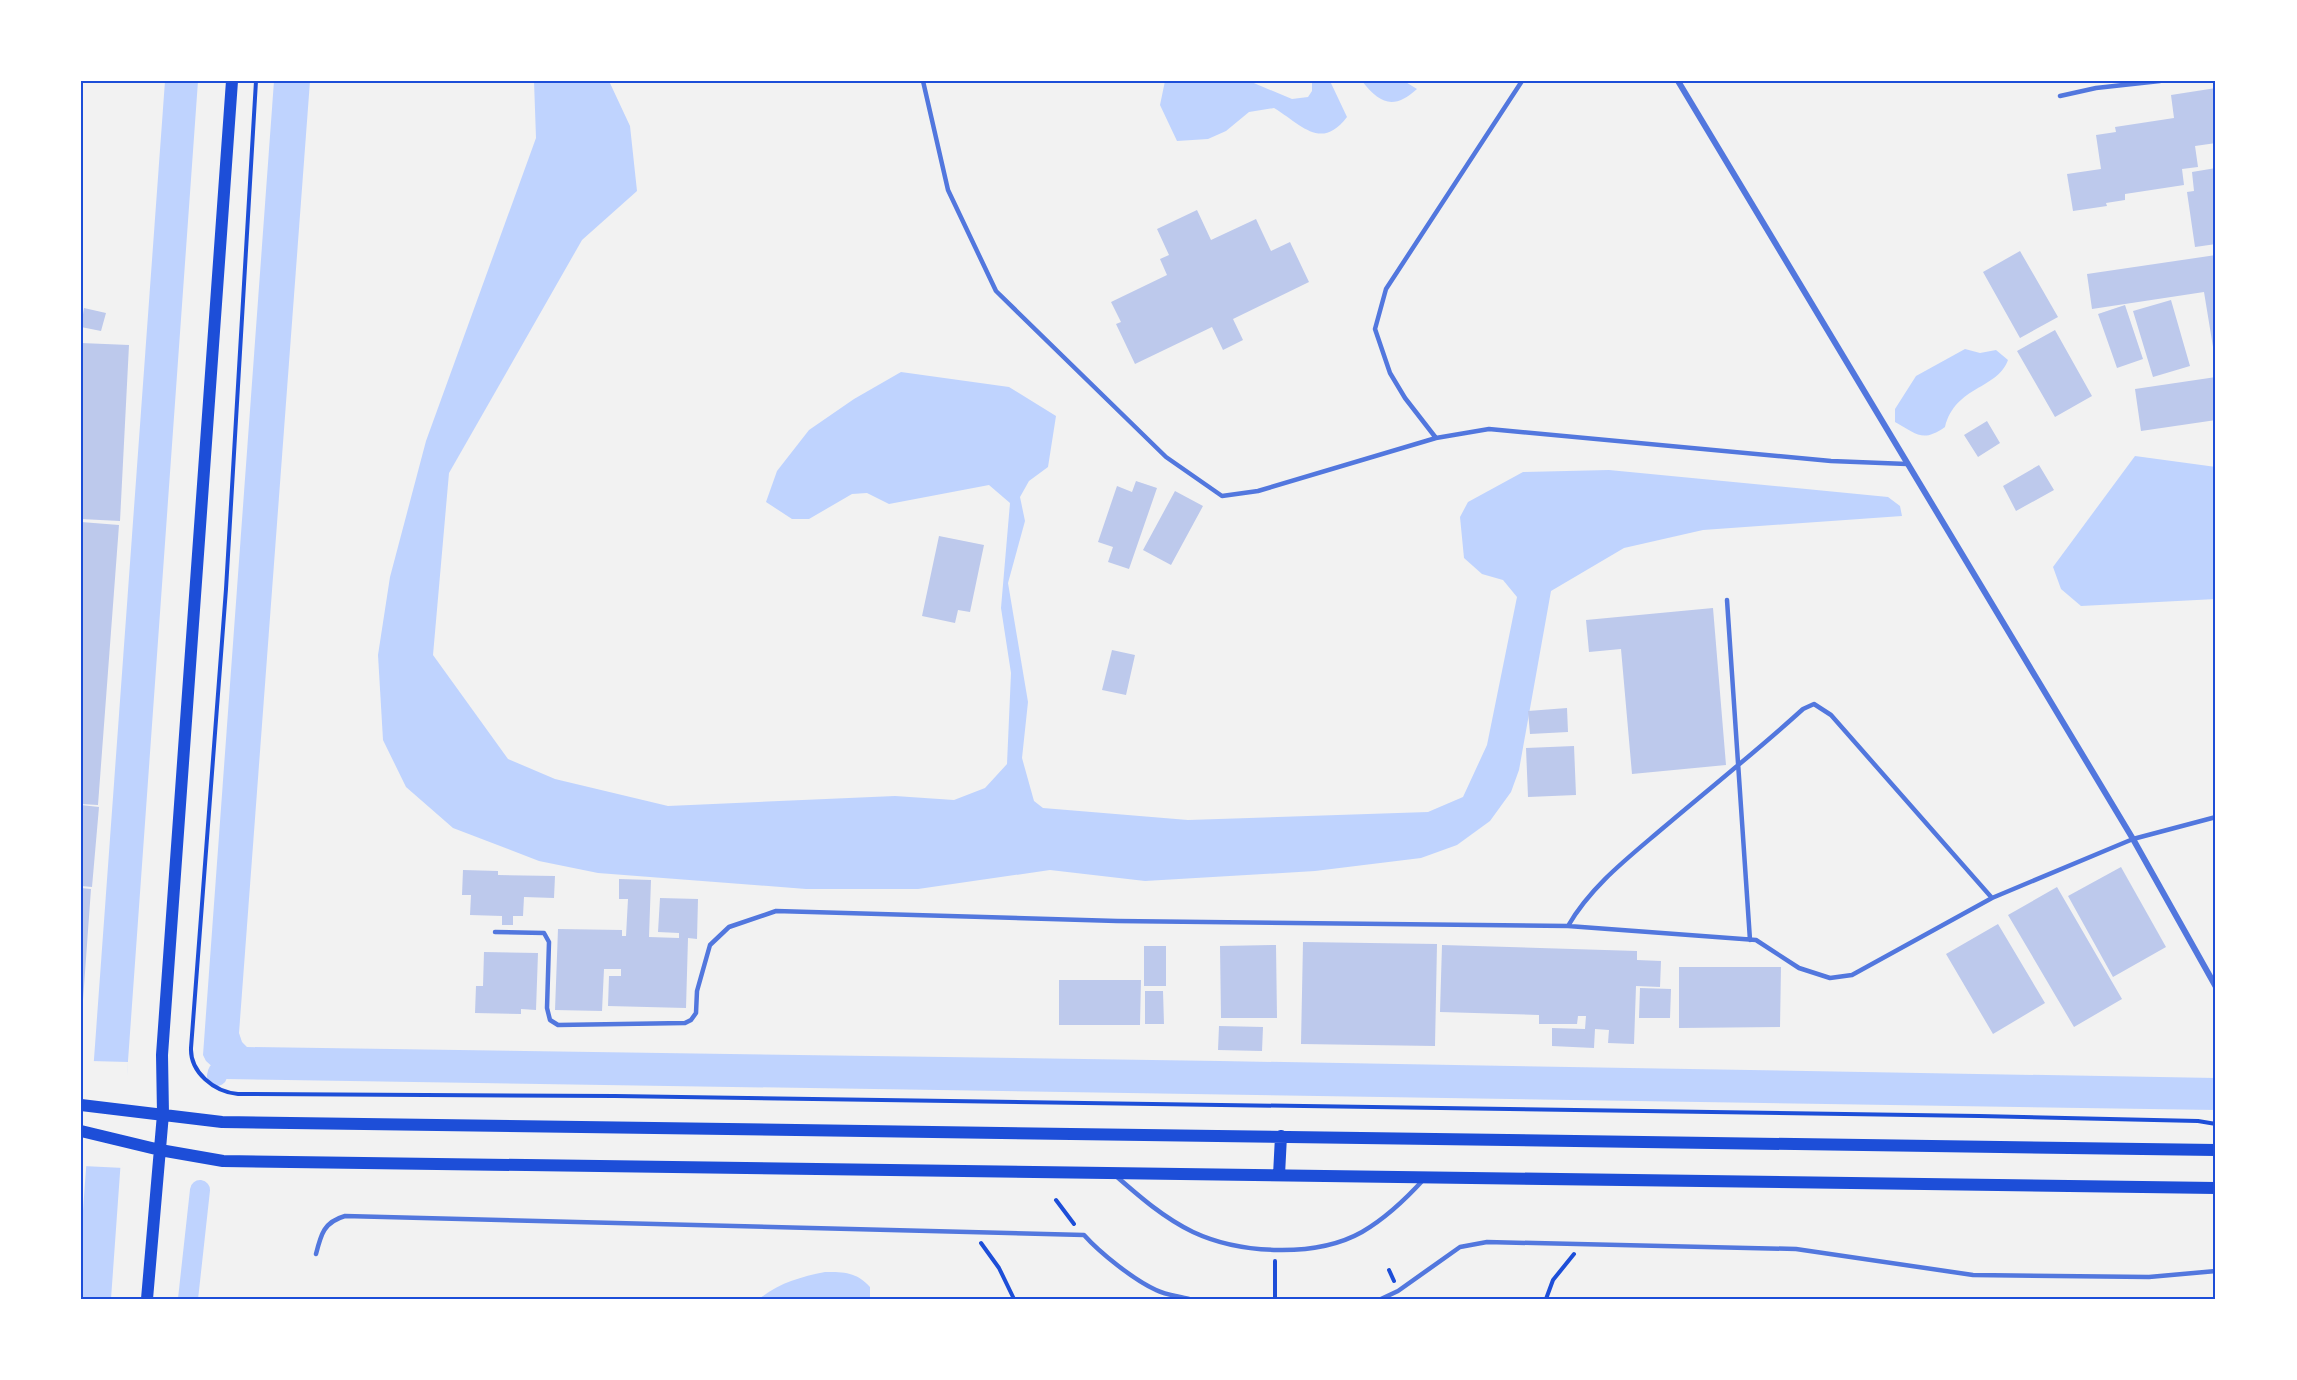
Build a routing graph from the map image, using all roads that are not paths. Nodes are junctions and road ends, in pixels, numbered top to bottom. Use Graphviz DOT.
graph roads {
  1 [pos="232,81"];
  2 [pos="923,81"];
  3 [pos="1522,81"];
  4 [pos="1678,81"];
  5 [pos="2160,81"];
  6 [pos="2060,96"];
  7 [pos="1436,438"];
  8 [pos="1907,464"];
  9 [pos="1727,600"];
  10 [pos="1738,764"];
  11 [pos="2216,817"];
  12 [pos="2133,839"];
  13 [pos="1992,898"];
  14 [pos="1568,926"];
  15 [pos="495,932"];
  16 [pos="1750,940"];
  17 [pos="2216,987"];
  18 [pos="84,1104"];
  19 [pos="163,1114"];
  20 [pos="81,1131"];
  21 [pos="1281,1136"];
  22 [pos="2216,1149"];
  23 [pos="160,1150"];
  24 [pos="1113,1173"];
  25 [pos="1280,1175"];
  26 [pos="1426,1177"];
  27 [pos="2216,1188"];
  28 [pos="316,1254"];
  29 [pos="2216,1271"];
  30 [pos="147,1299"];
  31 [pos="1189,1299"];
  32 [pos="1382,1299"];
  1 -- 19 [label="main road"];
  2 -- 7 [label="lane"];
  3 -- 7 [label="lane"];
  4 -- 8 [label="street"];
  5 -- 6 [label="lane"];
  7 -- 8 [label="lane"];
  8 -- 12 [label="street"];
  9 -- 10 [label="lane"];
  10 -- 13 [label="lane"];
  10 -- 14 [label="lane"];
  10 -- 16 [label="lane"];
  11 -- 12 [label="lane"];
  12 -- 13 [label="lane"];
  12 -- 17 [label="street"];
  13 -- 16 [label="lane"];
  14 -- 15 [label="lane"];
  14 -- 16 [label="lane"];
  18 -- 19 [label="main road"];
  19 -- 21 [label="main road"];
  19 -- 23 [label="main road"];
  20 -- 23 [label="main road"];
  21 -- 22 [label="main road"];
  21 -- 25 [label="main road"];
  23 -- 24 [label="main road"];
  23 -- 30 [label="main road"];
  24 -- 25 [label="main road"];
  24 -- 26 [label="lane"];
  25 -- 26 [label="main road"];
  26 -- 27 [label="main road"];
  28 -- 31 [label="lane"];
  29 -- 32 [label="lane"];
}
